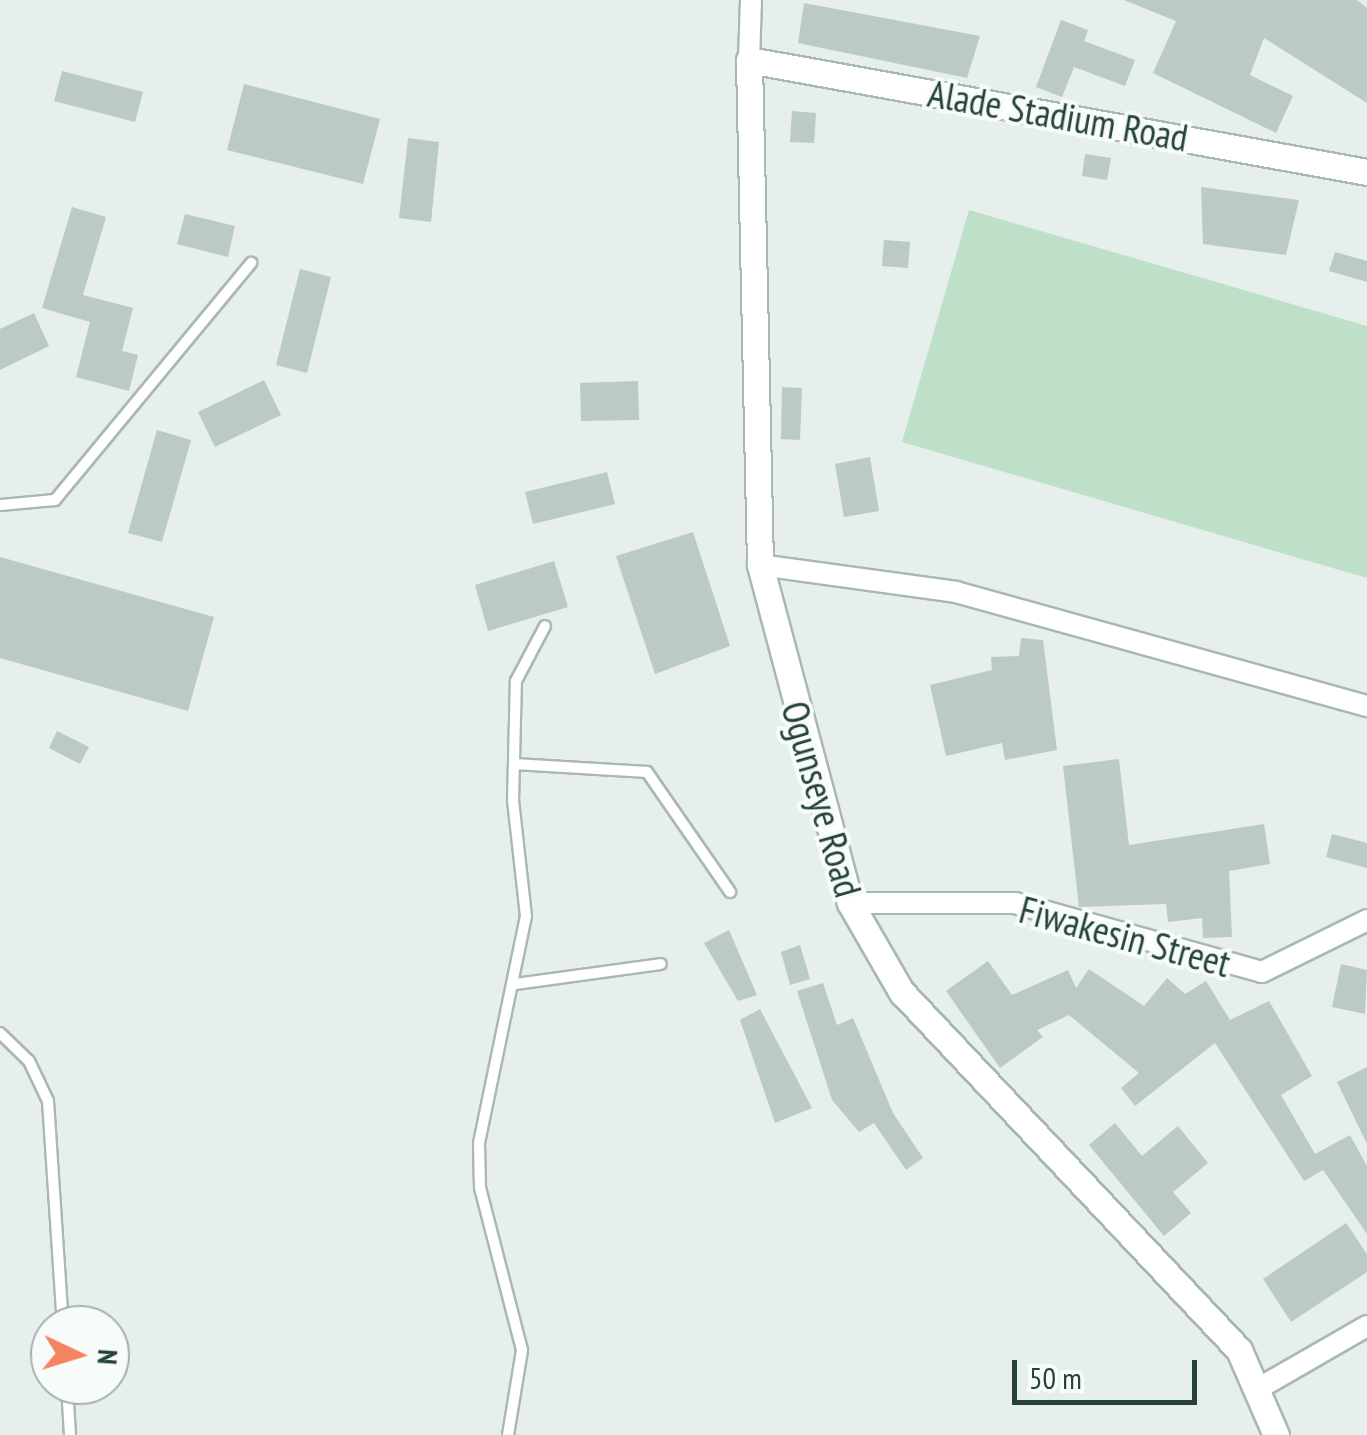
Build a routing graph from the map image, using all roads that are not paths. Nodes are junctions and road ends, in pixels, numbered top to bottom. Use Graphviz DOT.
graph roads {
  1 [pos="751,0"];
  2 [pos="749,60"];
  3 [pos="1367,172"];
  4 [pos="251,263"];
  5 [pos="0,505"];
  6 [pos="760,565"];
  7 [pos="545,626"];
  8 [pos="1367,706"];
  9 [pos="514,764"];
  10 [pos="730,892"];
  11 [pos="850,903"];
  12 [pos="1367,920"];
  13 [pos="662,964"];
  14 [pos="515,984"];
  15 [pos="0,1033"];
  16 [pos="62,1305"];
  17 [pos="1367,1326"];
  18 [pos="1261,1387"];
  19 [pos="68,1405"];
  20 [pos="1279,1434"];
  21 [pos="70,1435"];
  22 [pos="508,1435"];
  1 -- 2 [label="street"];
  2 -- 3 [label="street, Alade Stadium Road"];
  2 -- 6 [label="street, Ogunseye Road"];
  4 -- 5 [label="lane"];
  6 -- 8 [label="street"];
  6 -- 11 [label="street, Ogunseye Road"];
  7 -- 9 [label="lane"];
  9 -- 10 [label="lane"];
  9 -- 14 [label="lane"];
  11 -- 12 [label="street, Fiwakesin Street"];
  11 -- 18 [label="street, Ogunseye Road"];
  13 -- 14 [label="lane"];
  14 -- 22 [label="lane"];
  15 -- 16 [label="lane"];
  17 -- 18 [label="street"];
  18 -- 20 [label="street, Ogunseye Road"];
  19 -- 21 [label="lane"];
}
